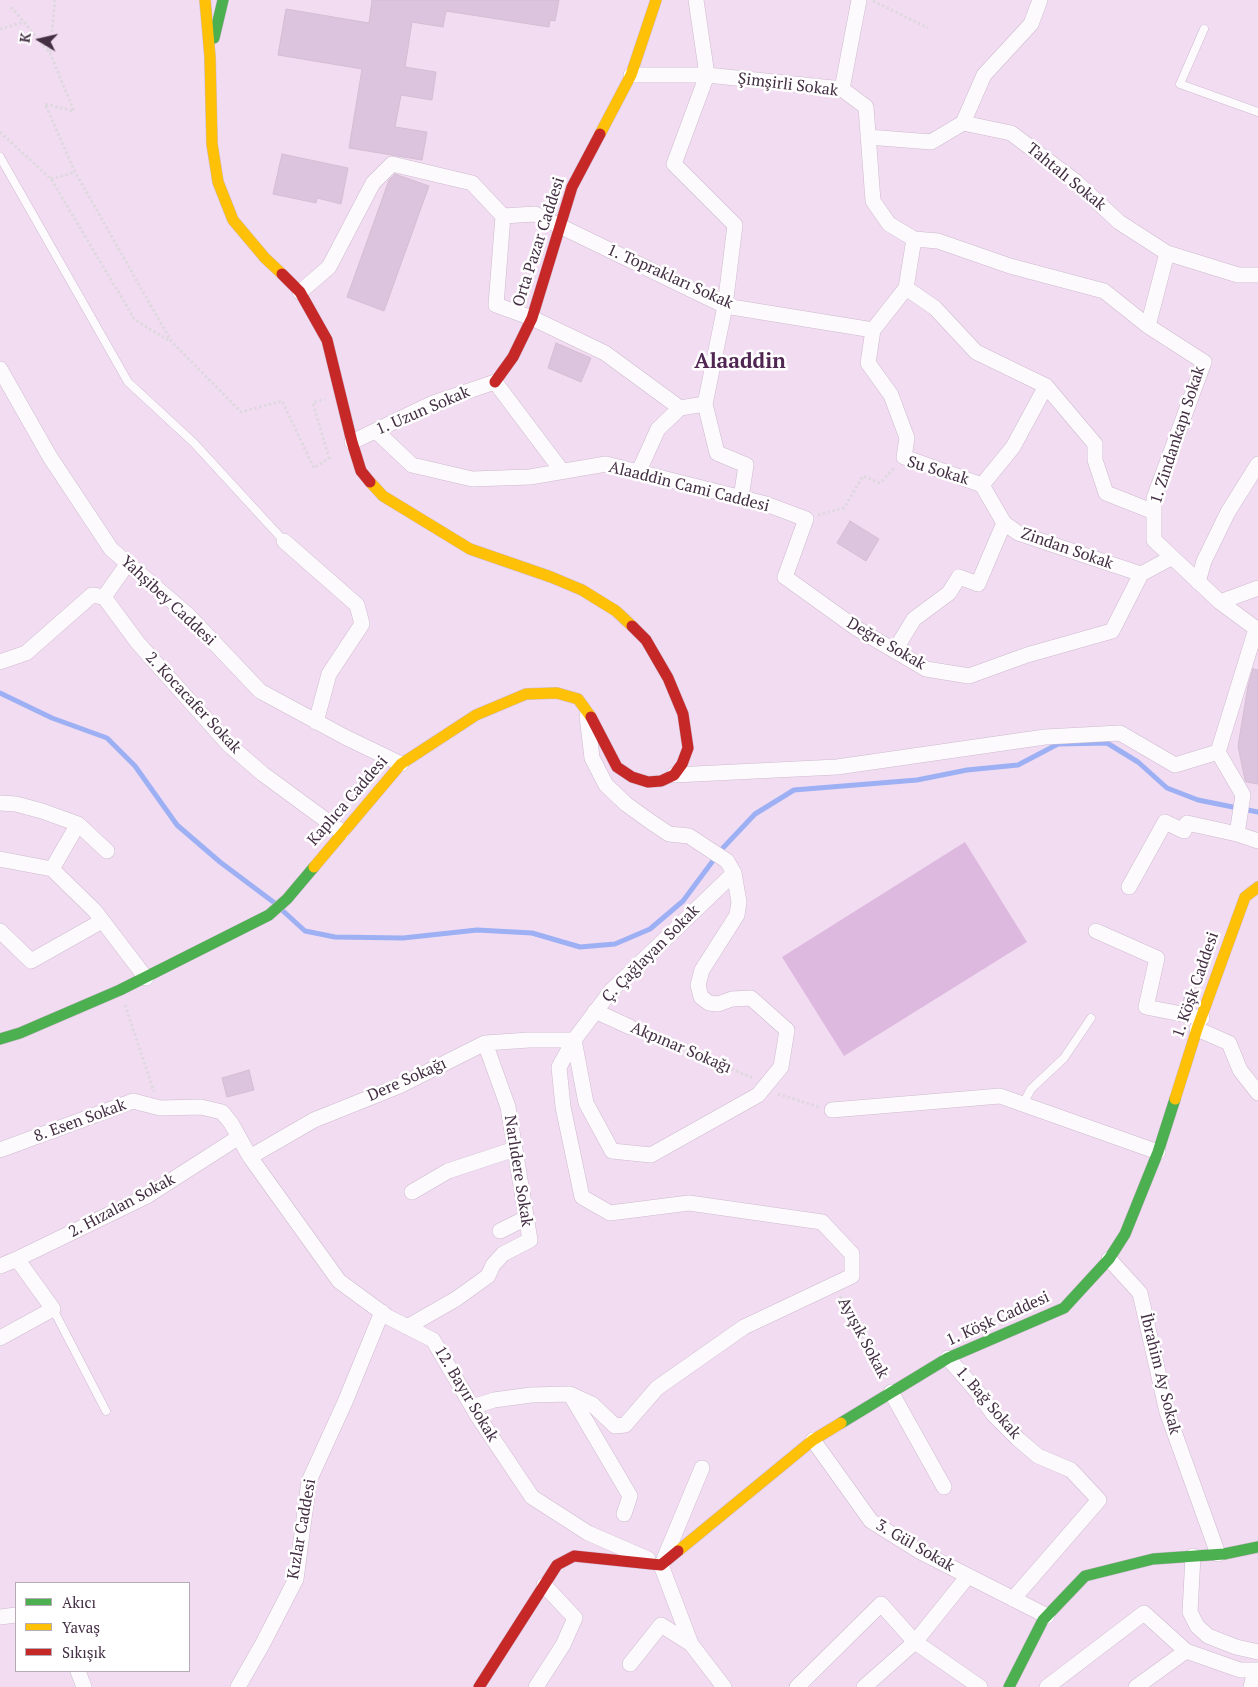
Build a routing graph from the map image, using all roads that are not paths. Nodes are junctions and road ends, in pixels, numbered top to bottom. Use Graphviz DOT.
graph roads {
  1 [pos="205,0"];
  2 [pos="223,0"];
  3 [pos="656,0"];
  4 [pos="696,0"];
  5 [pos="859,0"];
  6 [pos="1040,0"];
  7 [pos="1204,29"];
  8 [pos="210,57"];
  9 [pos="707,75"];
  10 [pos="631,76"];
  11 [pos="842,89"];
  12 [pos="1258,112"];
  13 [pos="963,123"];
  14 [pos="868,137"];
  15 [pos="0,157"];
  16 [pos="503,216"];
  17 [pos="559,226"];
  18 [pos="914,239"];
  19 [pos="1166,253"];
  20 [pos="1258,275"];
  21 [pos="906,288"];
  22 [pos="300,292"];
  23 [pos="725,306"];
  24 [pos="532,318"];
  25 [pos="1148,326"];
  26 [pos="873,330"];
  27 [pos="0,369"];
  28 [pos="495,382"];
  29 [pos="1046,386"];
  30 [pos="705,404"];
  31 [pos="680,408"];
  32 [pos="376,431"];
  33 [pos="352,442"];
  34 [pos="1258,464"];
  35 [pos="562,472"];
  36 [pos="638,473"];
  37 [pos="982,485"];
  38 [pos="741,498"];
  39 [pos="1154,512"];
  40 [pos="806,519"];
  41 [pos="1004,523"];
  42 [pos="284,541"];
  43 [pos="1171,558"];
  44 [pos="128,563"];
  45 [pos="1141,574"];
  46 [pos="1198,582"];
  47 [pos="1258,588"];
  48 [pos="104,597"];
  49 [pos="1220,602"];
  50 [pos="1257,630"];
  51 [pos="894,650"];
  52 [pos="0,662"];
  53 [pos="586,708"];
  54 [pos="316,722"];
  55 [pos="1218,752"];
  56 [pos="401,764"];
  57 [pos="674,776"];
  58 [pos="0,803"];
  59 [pos="78,824"];
  60 [pos="1238,829"];
  61 [pos="342,832"];
  62 [pos="1258,841"];
  63 [pos="107,851"];
  64 [pos="0,859"];
  65 [pos="725,862"];
  66 [pos="52,869"];
  67 [pos="1129,886"];
  68 [pos="1258,887"];
  69 [pos="102,921"];
  70 [pos="1096,930"];
  71 [pos="0,931"];
  72 [pos="146,978"];
  73 [pos="595,1011"];
  74 [pos="1092,1018"];
  75 [pos="1200,1024"];
  76 [pos="630,1027"];
  77 [pos="0,1039"];
  78 [pos="574,1040"];
  79 [pos="485,1044"];
  80 [pos="1258,1094"];
  81 [pos="1023,1104"];
  82 [pos="832,1110"];
  83 [pos="239,1137"];
  84 [pos="515,1149"];
  85 [pos="0,1150"];
  86 [pos="1158,1152"];
  87 [pos="250,1157"];
  88 [pos="412,1192"];
  89 [pos="526,1218"];
  90 [pos="500,1231"];
  91 [pos="17,1259"];
  92 [pos="1109,1259"];
  93 [pos="0,1266"];
  94 [pos="54,1309"];
  95 [pos="382,1312"];
  96 [pos="407,1327"];
  97 [pos="0,1338"];
  98 [pos="948,1358"];
  99 [pos="891,1392"];
  100 [pos="570,1394"];
  101 [pos="472,1407"];
  102 [pos="106,1411"];
  103 [pos="813,1440"];
  104 [pos="702,1468"];
  105 [pos="944,1487"];
  106 [pos="624,1514"];
  107 [pos="1258,1548"];
  108 [pos="1218,1554"];
  109 [pos="1193,1556"];
  110 [pos="661,1565"];
  111 [pos="968,1576"];
  112 [pos="544,1585"];
  113 [pos="1013,1599"];
  114 [pos="15,1615"];
  115 [pos="1046,1616"];
  116 [pos="0,1617"];
  117 [pos="915,1642"];
  118 [pos="691,1644"];
  119 [pos="1186,1651"];
  120 [pos="1258,1652"];
  121 [pos="630,1664"];
  122 [pos="1257,1671"];
  123 [pos="78,1672"];
  124 [pos="84,1687"];
  125 [pos="238,1687"];
  126 [pos="479,1687"];
  127 [pos="536,1687"];
  128 [pos="724,1687"];
  129 [pos="797,1687"];
  130 [pos="864,1687"];
  131 [pos="980,1687"];
  132 [pos="1009,1687"];
  133 [pos="1048,1687"];
  134 [pos="1136,1687"];
  135 [pos="1251,1687"];
  1 -- 8 [label="main road"];
  2 -- 8 [label="main road"];
  3 -- 10 [label="main road, Orta Pazar Caddesi"];
  4 -- 9 [label="street"];
  5 -- 11 [label="street"];
  6 -- 13 [label="street"];
  7 -- 12 [label="lane"];
  8 -- 22 [label="main road"];
  9 -- 10 [label="street, Şimşirli Sokak"];
  9 -- 11 [label="street, Şimşirli Sokak"];
  9 -- 23 [label="street"];
  10 -- 17 [label="main road, Orta Pazar Caddesi"];
  11 -- 14 [label="street, Şimşirli Sokak"];
  13 -- 14 [label="street"];
  13 -- 19 [label="street, Tahtalı Sokak"];
  14 -- 18 [label="street, Şimşirli Sokak"];
  15 -- 42 [label="lane"];
  16 -- 17 [label="street, 1. Toprakları Sokak"];
  16 -- 22 [label="street"];
  16 -- 24 [label="street"];
  17 -- 23 [label="street, 1. Toprakları Sokak"];
  17 -- 24 [label="main road, Orta Pazar Caddesi"];
  18 -- 21 [label="street"];
  18 -- 25 [label="street, 1. Zindankapı Sokak"];
  19 -- 20 [label="street, Tahtalı Sokak"];
  19 -- 25 [label="street"];
  21 -- 26 [label="street"];
  21 -- 29 [label="street"];
  22 -- 33 [label="main road"];
  23 -- 26 [label="street, 1. Toprakları Sokak"];
  23 -- 30 [label="street"];
  24 -- 28 [label="main road, Orta Pazar Caddesi"];
  24 -- 31 [label="street"];
  25 -- 39 [label="street, 1. Zindankapı Sokak"];
  26 -- 37 [label="street, Su Sokak"];
  27 -- 44 [label="street, Yahşibey Caddesi"];
  28 -- 32 [label="street, 1. Uzun Sokak"];
  28 -- 35 [label="street"];
  29 -- 37 [label="street"];
  29 -- 39 [label="street"];
  30 -- 31 [label="street"];
  30 -- 38 [label="street"];
  31 -- 36 [label="street"];
  32 -- 33 [label="street, 1. Uzun Sokak"];
  32 -- 35 [label="street, Alaaddin Cami Caddesi"];
  33 -- 57 [label="main road"];
  34 -- 46 [label="street"];
  35 -- 36 [label="street, Alaaddin Cami Caddesi"];
  36 -- 38 [label="street, Alaaddin Cami Caddesi"];
  37 -- 41 [label="street, Zindan Sokak"];
  38 -- 40 [label="street, Alaaddin Cami Caddesi"];
  39 -- 43 [label="street, 1. Zindankapı Sokak"];
  40 -- 51 [label="street, Değre Sokak"];
  41 -- 45 [label="street, Zindan Sokak"];
  41 -- 51 [label="street"];
  42 -- 54 [label="street"];
  43 -- 45 [label="street"];
  43 -- 46 [label="street, 1. Zindankapı Sokak"];
  44 -- 48 [label="street"];
  44 -- 54 [label="street, Yahşibey Caddesi"];
  45 -- 51 [label="street, Değre Sokak"];
  46 -- 49 [label="street, 1. Zindankapı Sokak"];
  47 -- 49 [label="street"];
  48 -- 52 [label="street"];
  48 -- 61 [label="street, 2. Kocacafer Sokak"];
  49 -- 50 [label="street, 1. Zindankapı Sokak"];
  50 -- 55 [label="street"];
  53 -- 56 [label="main road, Kaplıca Caddesi"];
  53 -- 57 [label="main road, Kaplıca Caddesi"];
  53 -- 65 [label="street"];
  54 -- 56 [label="street, Yahşibey Caddesi"];
  55 -- 57 [label="street"];
  55 -- 60 [label="street"];
  56 -- 61 [label="main road, Kaplıca Caddesi"];
  58 -- 59 [label="street"];
  59 -- 63 [label="street"];
  59 -- 66 [label="street"];
  60 -- 62 [label="street"];
  60 -- 67 [label="street"];
  61 -- 72 [label="main road, Kaplıca Caddesi"];
  64 -- 66 [label="street"];
  65 -- 73 [label="street, Ç. Çağlayan Sokak"];
  65 -- 78 [label="street"];
  66 -- 69 [label="street"];
  68 -- 75 [label="main road, 1. Köşk Caddesi"];
  69 -- 71 [label="street"];
  69 -- 72 [label="street"];
  70 -- 75 [label="street"];
  72 -- 77 [label="main road, Kaplıca Caddesi"];
  73 -- 76 [label="street, Akpınar Sokağı"];
  73 -- 78 [label="street, Ç. Çağlayan Sokak"];
  74 -- 81 [label="lane"];
  75 -- 80 [label="street"];
  75 -- 86 [label="main road, 1. Köşk Caddesi"];
  78 -- 79 [label="street, Dere Sokağı"];
  78 -- 100 [label="street, Ç. Çağlayan Sokak"];
  79 -- 84 [label="street, Narlıdere Sokak"];
  79 -- 87 [label="street, Dere Sokağı"];
  81 -- 82 [label="street"];
  81 -- 86 [label="street"];
  83 -- 85 [label="street, 8. Esen Sokak"];
  83 -- 87 [label="street, 12. Bayır Sokak"];
  83 -- 91 [label="street, 2. Hızalan Sokak"];
  84 -- 88 [label="street"];
  84 -- 89 [label="street, Narlıdere Sokak"];
  86 -- 92 [label="main road, 1. Köşk Caddesi"];
  87 -- 95 [label="street, 12. Bayır Sokak"];
  89 -- 90 [label="street"];
  89 -- 96 [label="street, Narlıdere Sokak"];
  91 -- 93 [label="street, 2. Hızalan Sokak"];
  91 -- 94 [label="street"];
  92 -- 98 [label="main road, 1. Köşk Caddesi"];
  92 -- 108 [label="street, İbrahim Ay Sokak"];
  94 -- 97 [label="street"];
  94 -- 102 [label="lane"];
  95 -- 96 [label="street, 12. Bayır Sokak"];
  95 -- 125 [label="street, Kızlar Caddesi"];
  96 -- 101 [label="street, 12. Bayır Sokak"];
  98 -- 99 [label="main road, 1. Köşk Caddesi"];
  98 -- 113 [label="street, 1. Bağ Sokak"];
  99 -- 103 [label="main road, 1. Köşk Caddesi"];
  99 -- 105 [label="street"];
  100 -- 101 [label="street"];
  100 -- 106 [label="street"];
  101 -- 110 [label="street, 12. Bayır Sokak"];
  103 -- 110 [label="main road, 1. Köşk Caddesi"];
  103 -- 111 [label="street, 3. Gül Sokak"];
  104 -- 110 [label="street"];
  107 -- 108 [label="main road"];
  108 -- 109 [label="main road"];
  109 -- 115 [label="main road"];
  109 -- 120 [label="street"];
  110 -- 112 [label="main road"];
  110 -- 118 [label="street"];
  111 -- 113 [label="street, 3. Gül Sokak"];
  111 -- 117 [label="street"];
  112 -- 126 [label="main road"];
  112 -- 127 [label="street"];
  113 -- 115 [label="street, 3. Gül Sokak"];
  114 -- 116 [label="street"];
  115 -- 132 [label="main road"];
  117 -- 129 [label="street"];
  117 -- 130 [label="street"];
  117 -- 131 [label="street"];
  118 -- 121 [label="street"];
  118 -- 128 [label="street"];
  119 -- 122 [label="street"];
  119 -- 133 [label="street"];
  119 -- 134 [label="street"];
  122 -- 135 [label="street"];
  123 -- 124 [label="street"];
}
